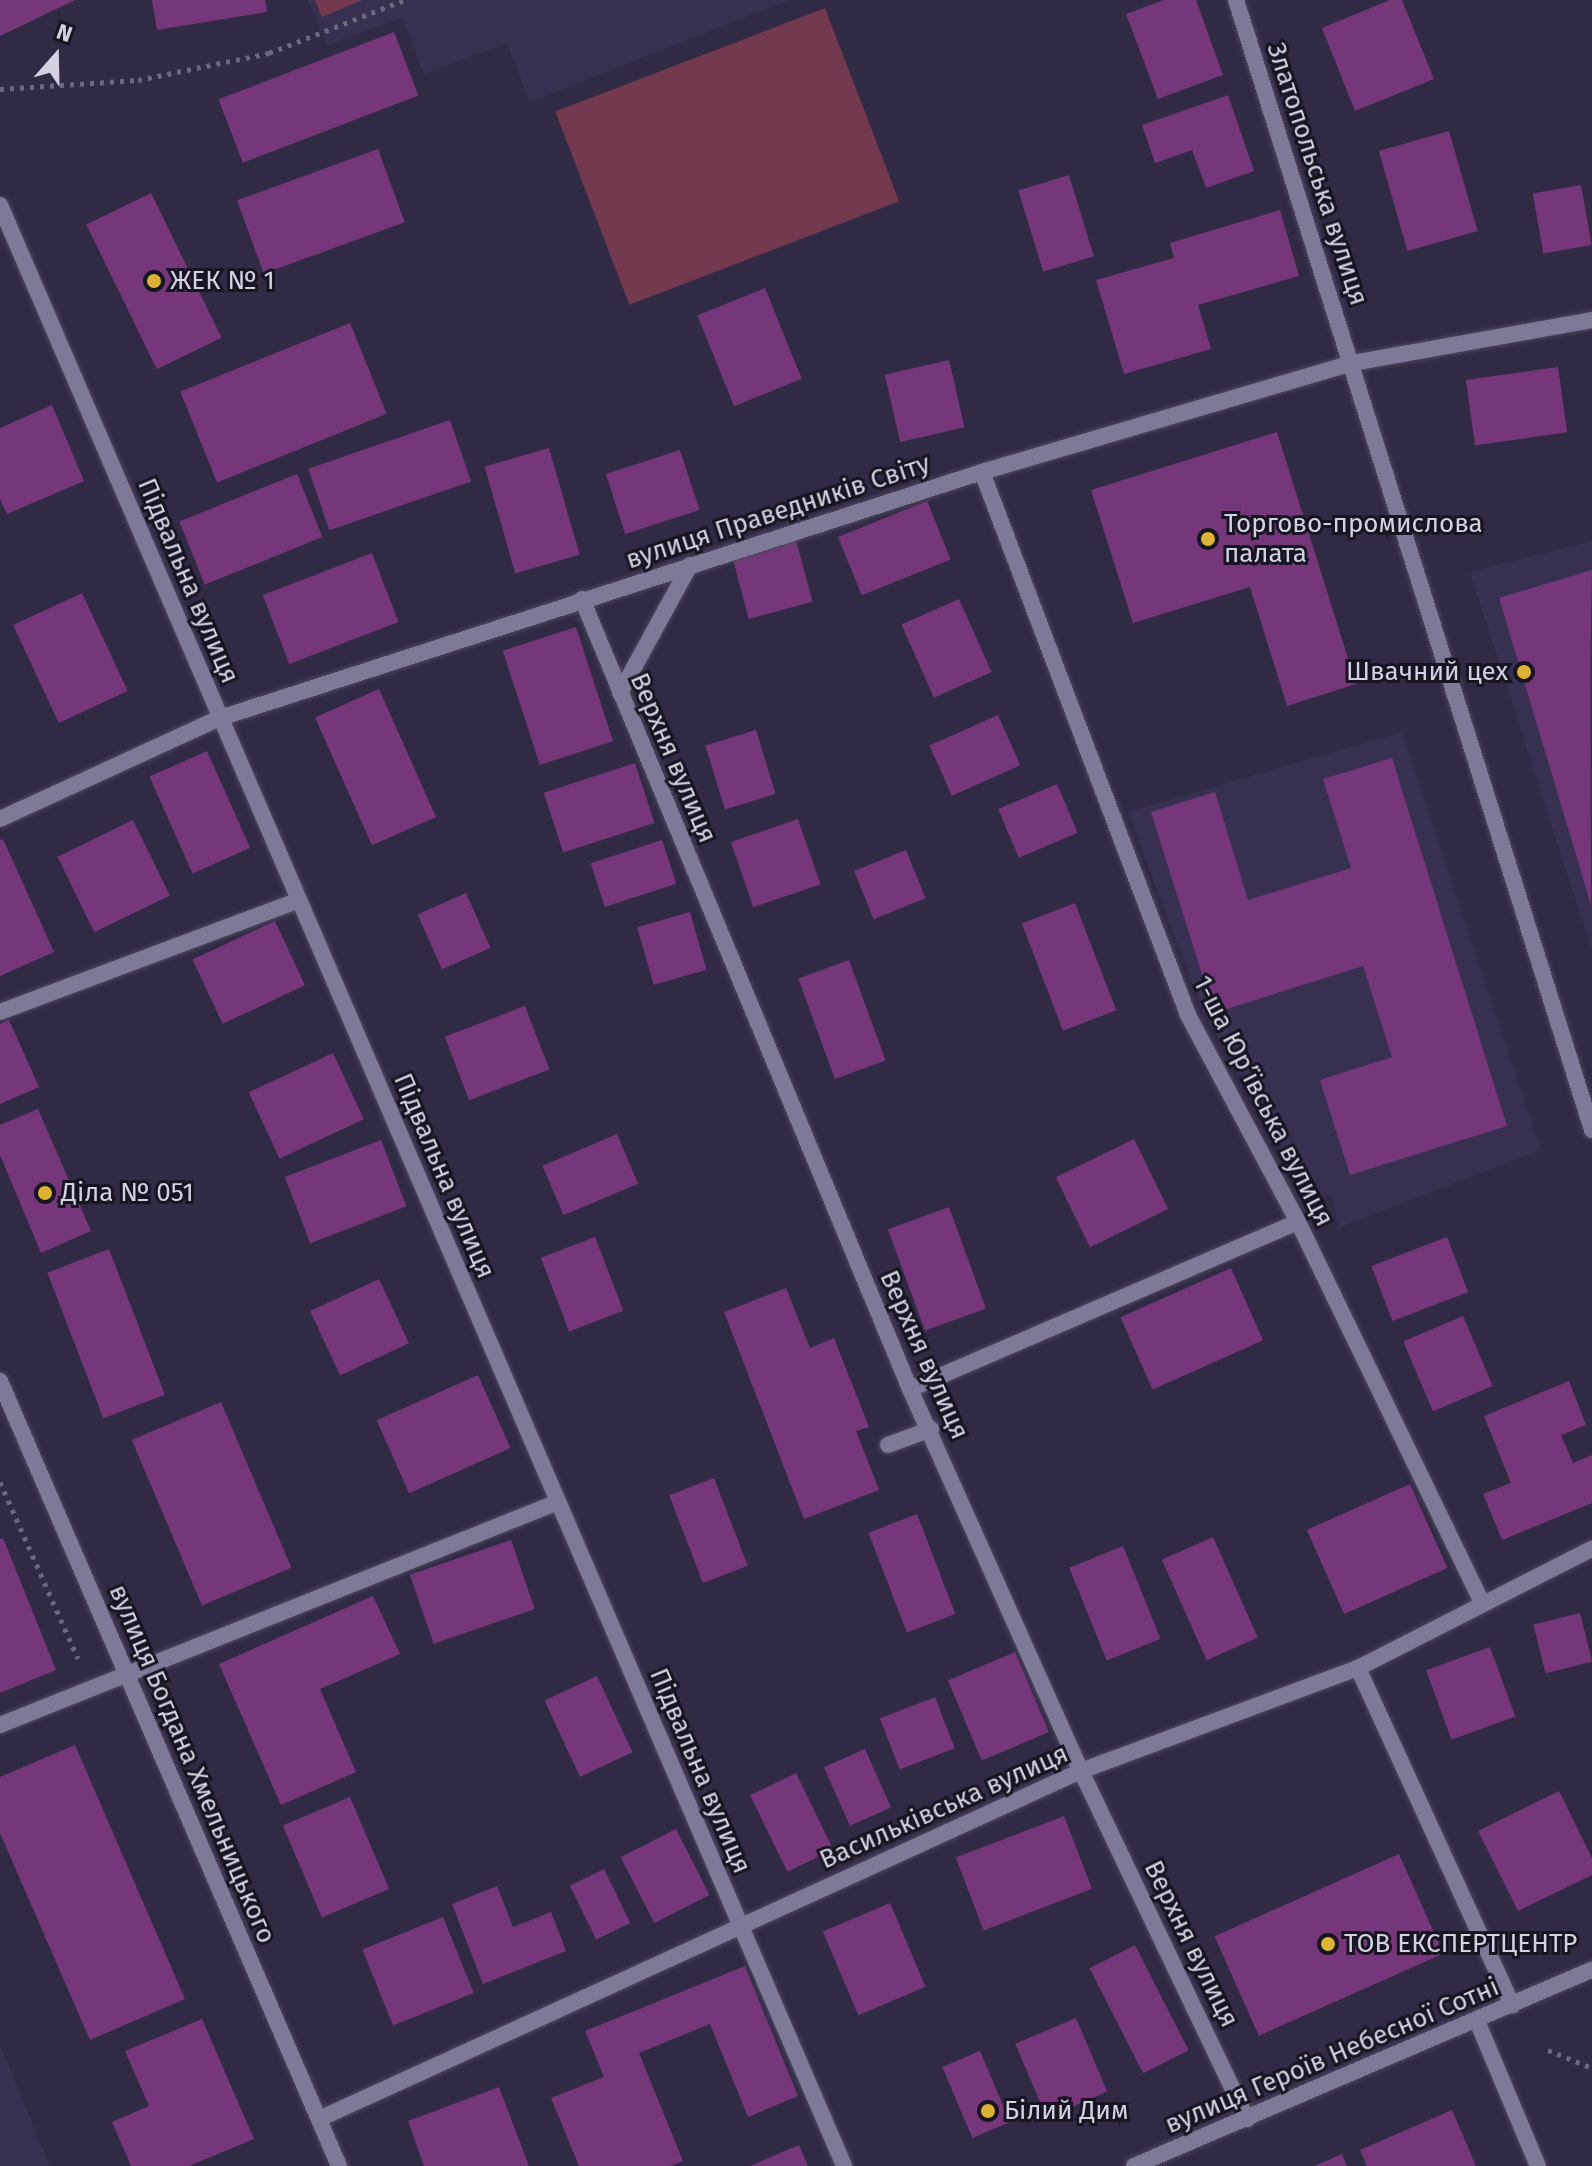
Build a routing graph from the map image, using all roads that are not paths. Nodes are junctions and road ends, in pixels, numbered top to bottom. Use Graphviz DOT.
graph roads {
  1 [pos="1236,0"];
  2 [pos="0,205"];
  3 [pos="1592,320"];
  4 [pos="1353,363"];
  5 [pos="982,472"];
  6 [pos="690,565"];
  7 [pos="582,599"];
  8 [pos="620,693"];
  9 [pos="220,718"];
  10 [pos="0,819"];
  11 [pos="299,900"];
  12 [pos="0,1012"];
  13 [pos="1592,1130"];
  14 [pos="1298,1222"];
  15 [pos="0,1381"];
  16 [pos="910,1389"];
  17 [pos="931,1429"];
  18 [pos="888,1445"];
  19 [pos="558,1502"];
  20 [pos="1592,1549"];
  21 [pos="1482,1603"];
  22 [pos="1358,1668"];
  23 [pos="127,1674"];
  24 [pos="0,1725"];
  25 [pos="1081,1771"];
  26 [pos="741,1926"];
  27 [pos="1592,1970"];
  28 [pos="1512,2005"];
  29 [pos="1477,2021"];
  30 [pos="319,2119"];
  31 [pos="1247,2119"];
  32 [pos="339,2166"];
  33 [pos="844,2166"];
  34 [pos="1134,2166"];
  35 [pos="1538,2166"];
  1 -- 4 [label="street, Златопольська вулиця"];
  2 -- 9 [label="street, Підвальна вулиця"];
  3 -- 4 [label="street, вулиця Праведників Світу"];
  4 -- 5 [label="street, вулиця Праведників Світу"];
  4 -- 13 [label="street, Златопольська вулиця"];
  5 -- 6 [label="street, вулиця Праведників Світу"];
  5 -- 14 [label="street, 1-ша Юрʼївська вулиця"];
  6 -- 7 [label="street, вулиця Праведників Світу"];
  6 -- 8 [label="street"];
  7 -- 8 [label="street, Верхня вулиця"];
  7 -- 9 [label="street, вулиця Праведників Світу"];
  8 -- 16 [label="street, Верхня вулиця"];
  9 -- 10 [label="street, вулиця Праведників Світу"];
  9 -- 11 [label="street, Підвальна вулиця"];
  11 -- 12 [label="street"];
  11 -- 19 [label="street, Підвальна вулиця"];
  14 -- 16 [label="street"];
  14 -- 21 [label="street, 1-ша Юрʼївська вулиця"];
  15 -- 23 [label="street, вулиця Богдана Хмельницького"];
  16 -- 17 [label="street, Верхня вулиця"];
  17 -- 18 [label="street"];
  17 -- 25 [label="street, Верхня вулиця"];
  19 -- 23 [label="street"];
  19 -- 26 [label="street, Підвальна вулиця"];
  20 -- 21 [label="street, Васильківська вулиця"];
  21 -- 22 [label="street, Васильківська вулиця"];
  22 -- 25 [label="street, Васильківська вулиця"];
  22 -- 28 [label="street"];
  23 -- 24 [label="street"];
  23 -- 30 [label="street, вулиця Богдана Хмельницького"];
  25 -- 26 [label="street, Васильківська вулиця"];
  25 -- 31 [label="street, Верхня вулиця"];
  26 -- 30 [label="street, Васильківська вулиця"];
  26 -- 33 [label="street, Підвальна вулиця"];
  27 -- 28 [label="street, вулиця Героїв Небесної Сотні"];
  28 -- 29 [label="street, вулиця Героїв Небесної Сотні"];
  29 -- 31 [label="street, вулиця Героїв Небесної Сотні"];
  29 -- 35 [label="street"];
  30 -- 32 [label="street, вулиця Богдана Хмельницького"];
  31 -- 34 [label="street, вулиця Героїв Небесної Сотні"];
}
